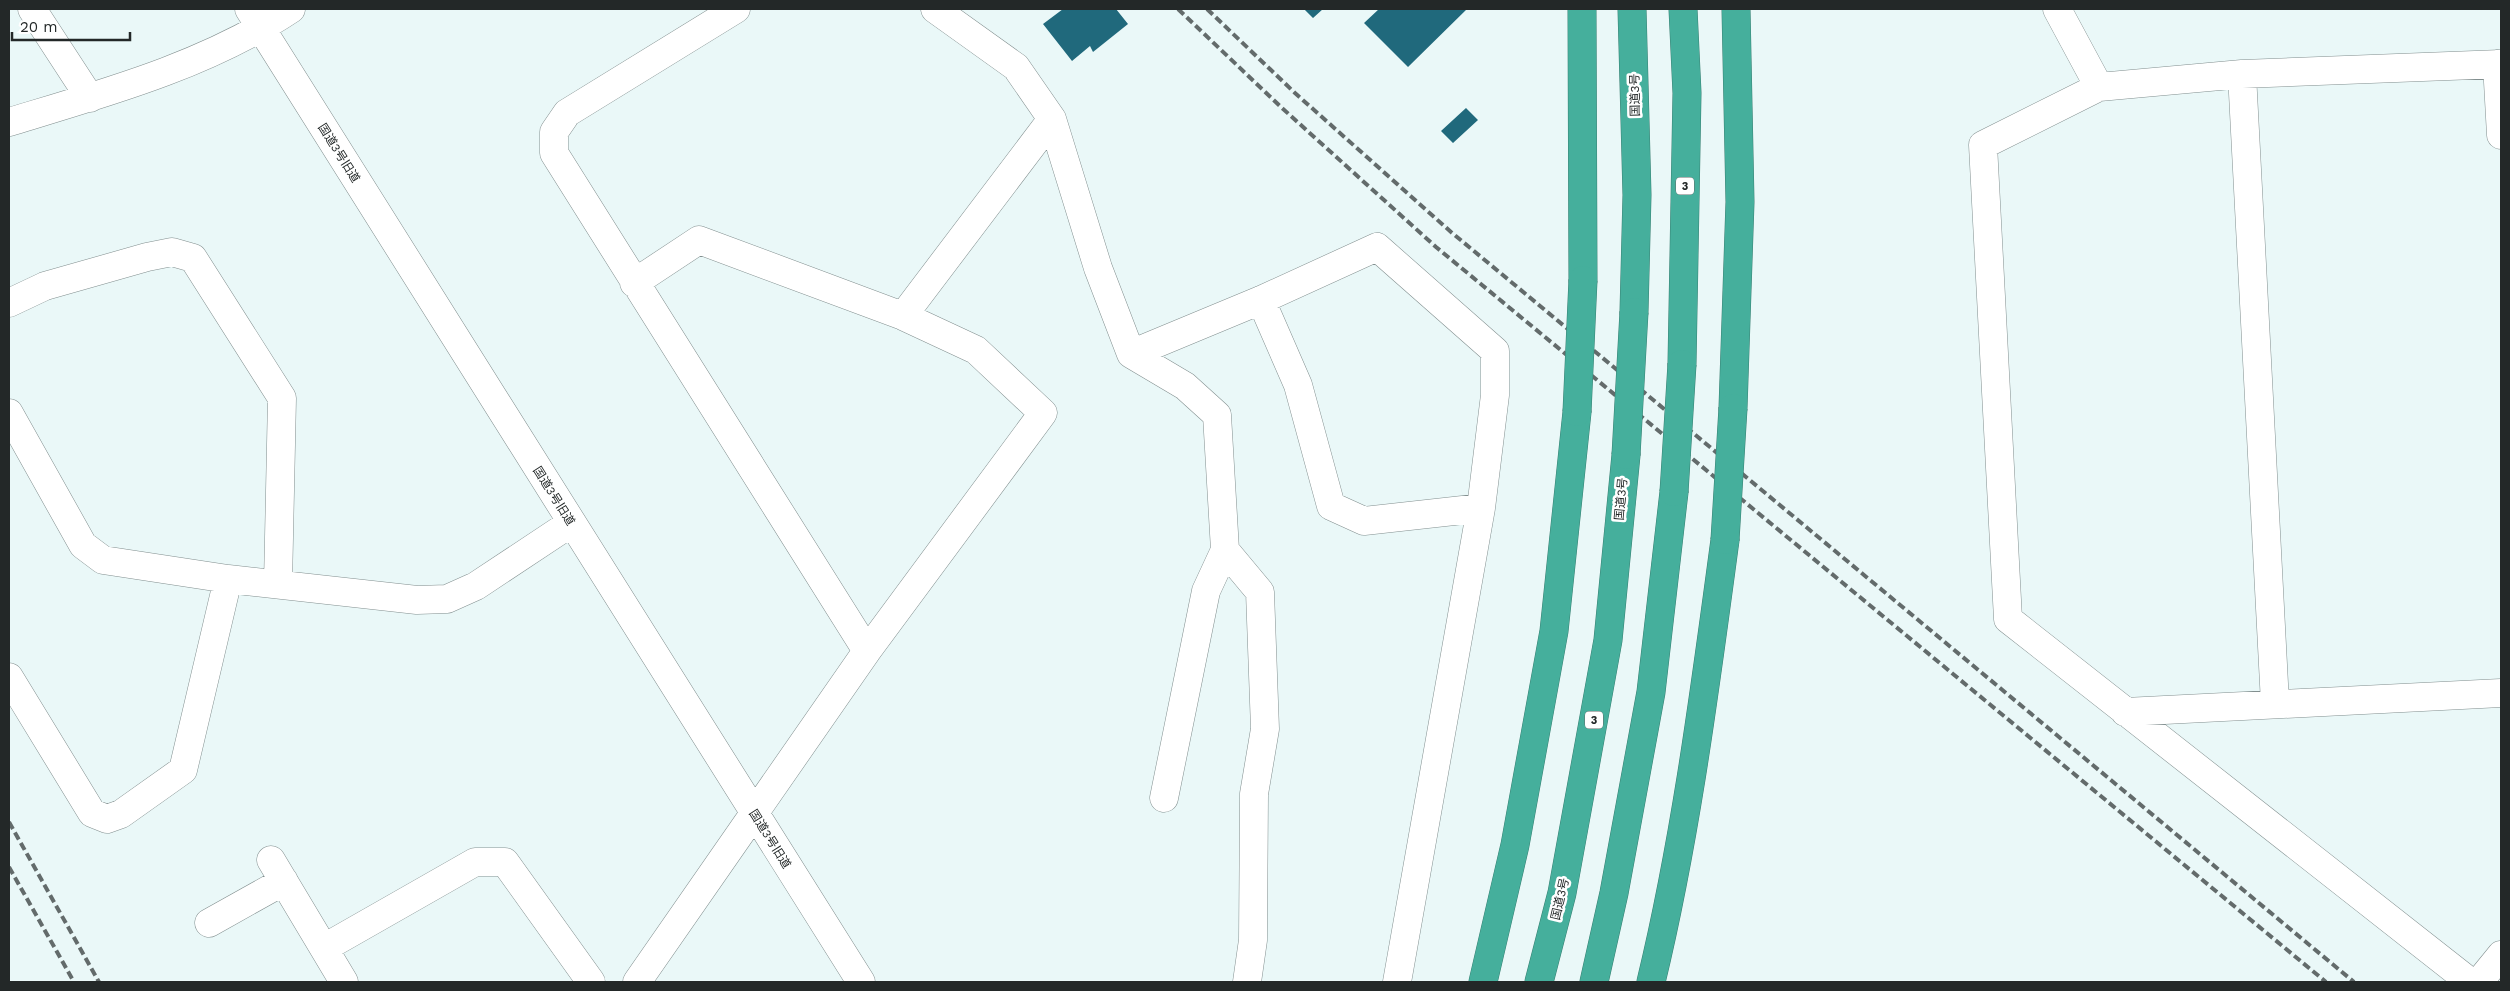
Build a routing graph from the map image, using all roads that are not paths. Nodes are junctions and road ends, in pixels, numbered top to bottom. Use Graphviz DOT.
graph roads {
  1 [pos="32,9"];
  2 [pos="291,9"];
  3 [pos="736,9"];
  4 [pos="935,9"];
  5 [pos="1582,9"];
  6 [pos="1632,9"];
  7 [pos="1683,9"];
  8 [pos="1736,9"];
  9 [pos="2057,9"];
  10 [pos="255,18"];
  11 [pos="2499,64"];
  12 [pos="2242,74"];
  13 [pos="2099,88"];
  14 [pos="90,98"];
  15 [pos="1052,119"];
  16 [pos="9,122"];
  17 [pos="2501,135"];
  18 [pos="634,283"];
  19 [pos="1261,300"];
  20 [pos="9,303"];
  21 [pos="903,316"];
  22 [pos="1130,354"];
  23 [pos="9,413"];
  24 [pos="1481,508"];
  25 [pos="571,523"];
  26 [pos="1225,550"];
  27 [pos="228,579"];
  28 [pos="278,584"];
  29 [pos="867,652"];
  30 [pos="9,677"];
  31 [pos="2501,693"];
  32 [pos="2275,704"];
  33 [pos="2125,712"];
  34 [pos="1164,798"];
  35 [pos="754,812"];
  36 [pos="209,923"];
  37 [pos="324,948"];
  38 [pos="2501,955"];
  39 [pos="1252,981"];
  40 [pos="344,982"];
  41 [pos="591,982"];
  42 [pos="637,982"];
  43 [pos="861,982"];
  44 [pos="1397,982"];
  45 [pos="1483,982"];
  46 [pos="1539,982"];
  47 [pos="1594,982"];
  48 [pos="1651,982"];
  49 [pos="2470,982"];
  50 [pos="2479,982"];
  1 -- 14 [label="street"];
  2 -- 10 [label="street"];
  3 -- 18 [label="street"];
  4 -- 15 [label="street"];
  5 -- 45 [label="highway, bridge"];
  6 -- 46 [label="highway, 国道3号 / 3, bridge"];
  7 -- 47 [label="highway, 3, bridge"];
  8 -- 48 [label="highway, bridge"];
  9 -- 13 [label="street"];
  10 -- 14 [label="street"];
  10 -- 25 [label="street, 国道3号旧道"];
  11 -- 12 [label="street"];
  11 -- 17 [label="street"];
  12 -- 13 [label="street"];
  12 -- 32 [label="street"];
  13 -- 33 [label="street"];
  14 -- 16 [label="street"];
  15 -- 21 [label="street"];
  15 -- 22 [label="street"];
  18 -- 21 [label="street"];
  18 -- 29 [label="street"];
  19 -- 22 [label="street"];
  19 -- 24 [label="street"];
  19 -- 24 [label="street"];
  20 -- 28 [label="street"];
  21 -- 29 [label="street"];
  22 -- 26 [label="street"];
  23 -- 27 [label="street"];
  24 -- 44 [label="street"];
  25 -- 28 [label="street"];
  25 -- 35 [label="street, 国道3号旧道"];
  26 -- 34 [label="street"];
  26 -- 39 [label="street"];
  27 -- 28 [label="street"];
  27 -- 30 [label="street"];
  29 -- 35 [label="street"];
  31 -- 32 [label="street"];
  32 -- 33 [label="street"];
  33 -- 49 [label="street"];
  35 -- 42 [label="street"];
  35 -- 43 [label="street, 国道3号旧道"];
  36 -- 37 [label="street"];
  37 -- 40 [label="street"];
  37 -- 41 [label="street"];
  38 -- 50 [label="street"];
}
